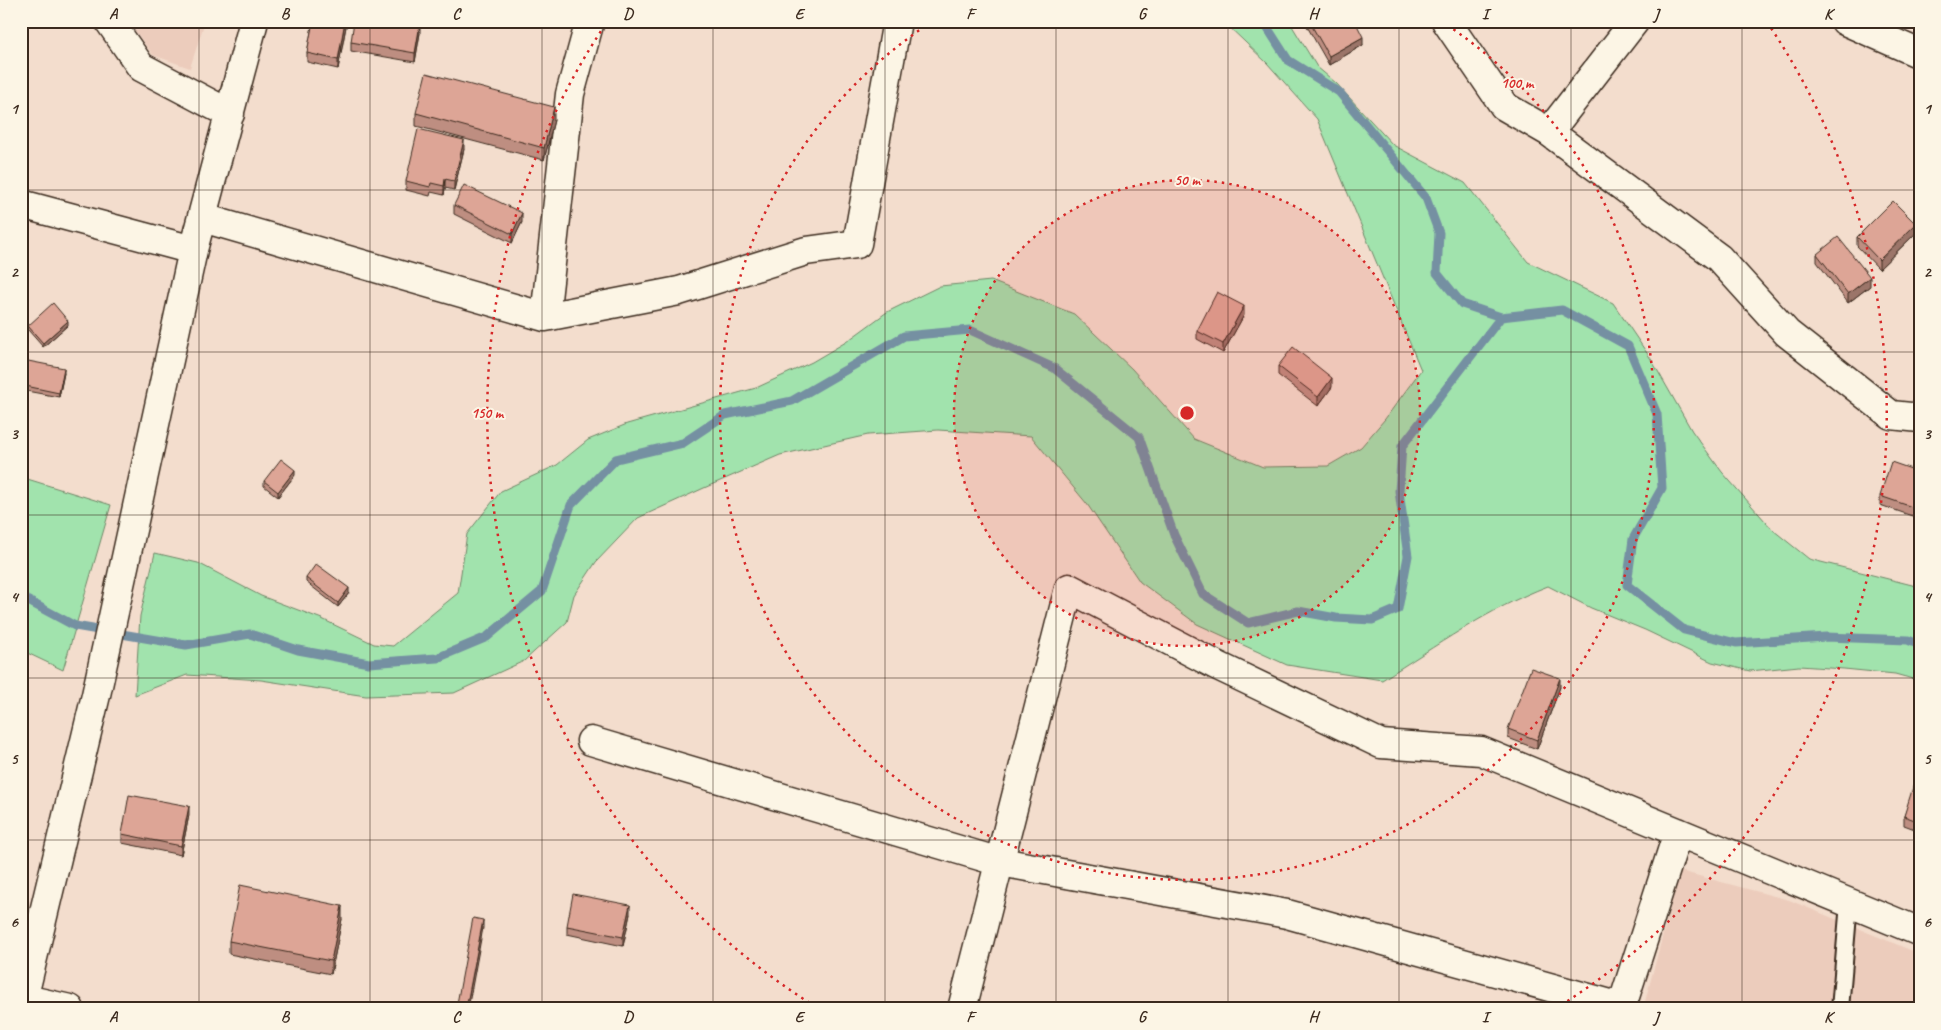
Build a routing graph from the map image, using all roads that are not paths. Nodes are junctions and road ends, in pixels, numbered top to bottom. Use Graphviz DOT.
graph roads {
  1 [pos="109,21"];
  2 [pos="254,21"];
  3 [pos="590,21"];
  4 [pos="897,21"];
  5 [pos="1446,21"];
  6 [pos="1635,21"];
  7 [pos="1845,21"];
  8 [pos="1920,54"];
  9 [pos="230,114"];
  10 [pos="1549,132"];
  11 [pos="21,204"];
  12 [pos="203,218"];
  13 [pos="193,250"];
  14 [pos="545,317"];
  15 [pos="1920,418"];
  16 [pos="590,741"];
  17 [pos="1678,832"];
  18 [pos="1000,862"];
  19 [pos="1849,902"];
  20 [pos="1920,932"];
  21 [pos="22,1002"];
  22 [pos="1621,1008"];
  23 [pos="70,1009"];
  24 [pos="962,1009"];
  25 [pos="1840,1009"];
  1 -- 9 [label="street"];
  2 -- 9 [label="street"];
  3 -- 14 [label="street"];
  4 -- 14 [label="street"];
  5 -- 10 [label="street"];
  6 -- 10 [label="street"];
  7 -- 8 [label="street"];
  9 -- 12 [label="street"];
  10 -- 15 [label="street"];
  11 -- 13 [label="street"];
  12 -- 13 [label="street"];
  12 -- 14 [label="street"];
  13 -- 21 [label="street"];
  16 -- 18 [label="street"];
  17 -- 18 [label="street"];
  17 -- 19 [label="street"];
  17 -- 22 [label="street"];
  18 -- 22 [label="street"];
  18 -- 24 [label="street"];
  19 -- 20 [label="street"];
  19 -- 25 [label="lane"];
  21 -- 23 [label="street"];
}
